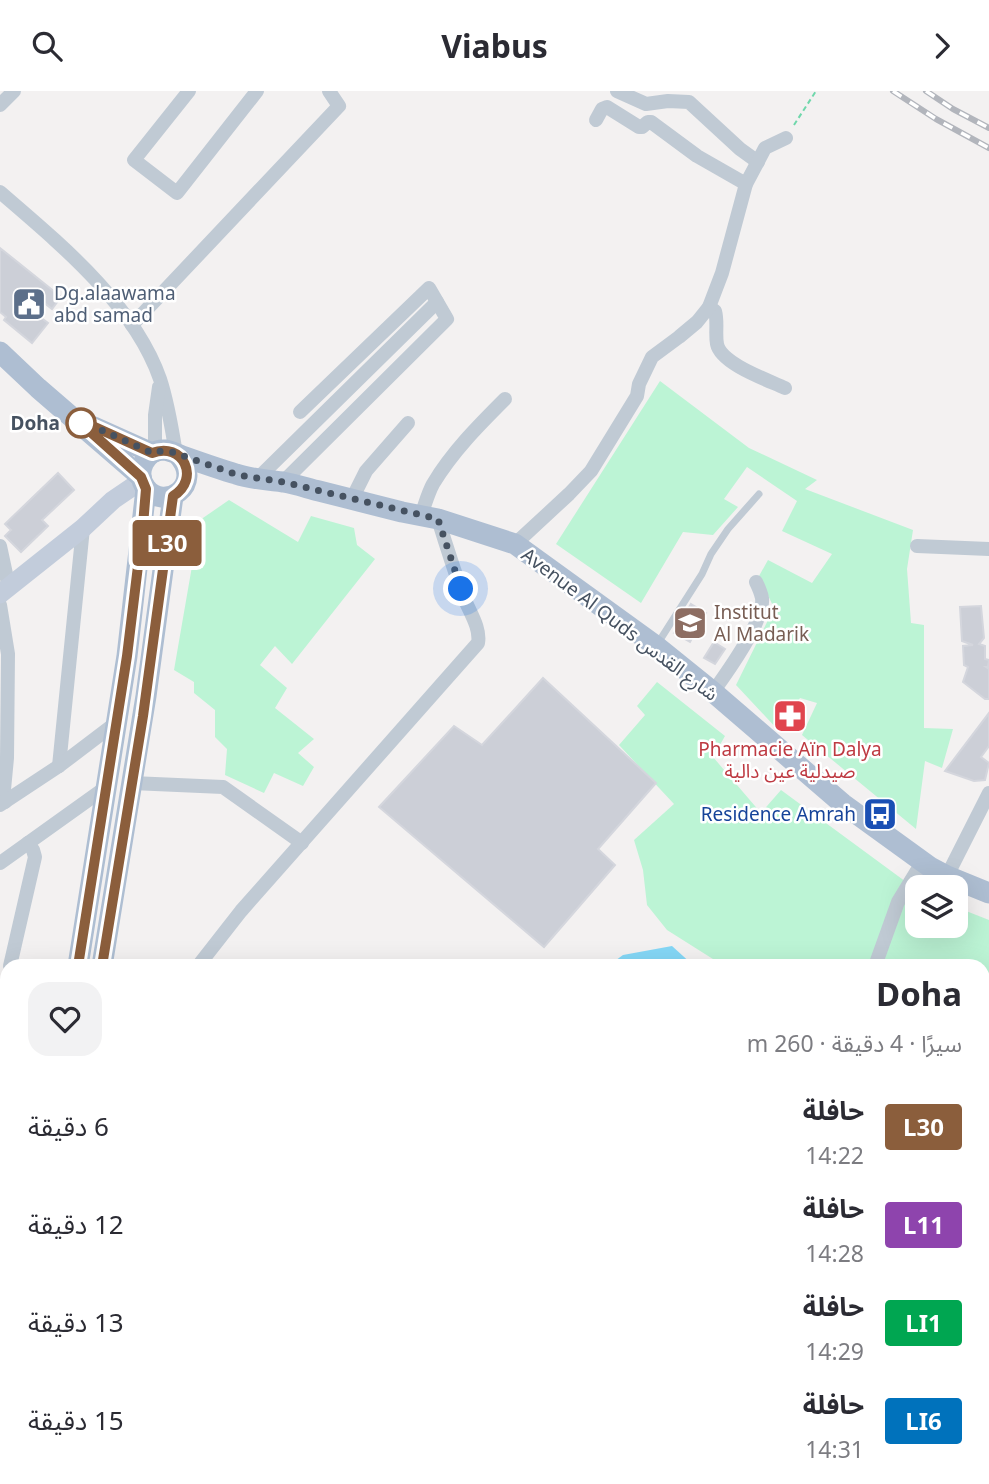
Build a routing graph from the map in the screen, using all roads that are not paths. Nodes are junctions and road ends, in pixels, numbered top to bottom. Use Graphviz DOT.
graph roads {
  1 [pos="14,91"];
  2 [pos="189,91"];
  3 [pos="257,91"];
  4 [pos="329,91"];
  5 [pos="617,91"];
  6 [pos="0,105"];
  7 [pos="596,120"];
  8 [pos="786,138"];
  9 [pos="758,162"];
  10 [pos="746,184"];
  11 [pos="0,192"];
  12 [pos="437,302"];
  13 [pos="709,307"];
  14 [pos="132,325"];
  15 [pos="0,352"];
  16 [pos="160,378"];
  17 [pos="785,388"];
  18 [pos="505,399"];
  19 [pos="300,412"];
  20 [pos="75,418"];
  21 [pos="408,423"];
  22 [pos="165,454"];
  23 [pos="248,477"];
  24 [pos="143,482"];
  25 [pos="283,482"];
  26 [pos="179,489"];
  27 [pos="759,494"];
  28 [pos="352,499"];
  29 [pos="429,517"];
  30 [pos="83,528"];
  31 [pos="515,544"];
  32 [pos="0,546"];
  33 [pos="917,547"];
  34 [pos="989,549"];
  35 [pos="756,582"];
  36 [pos="3,596"];
  37 [pos="656,646"];
  38 [pos="713,692"];
  39 [pos="4,717"];
  40 [pos="117,722"];
  41 [pos="59,766"];
  42 [pos="132,783"];
  43 [pos="105,788"];
  44 [pos="989,793"];
  45 [pos="2,802"];
  46 [pos="27,843"];
  47 [pos="302,843"];
  48 [pos="923,861"];
  49 [pos="0,863"];
  50 [pos="945,875"];
  51 [pos="948,875"];
  52 [pos="968,884"];
  53 [pos="989,893"];
  54 [pos="12,959"];
  55 [pos="79,959"];
  56 [pos="103,959"];
  57 [pos="203,959"];
  58 [pos="878,959"];
  1 -- 6 [label="street"];
  2 -- 3 [label="street"];
  4 -- 14 [label="street"];
  5 -- 9 [label="street"];
  7 -- 10 [label="street"];
  8 -- 9 [label="street"];
  9 -- 10 [label="street"];
  10 -- 13 [label="street"];
  11 -- 14 [label="street"];
  12 -- 19 [label="street"];
  12 -- 23 [label="street"];
  12 -- 25 [label="street"];
  13 -- 17 [label="street"];
  13 -- 31 [label="street"];
  14 -- 16 [label="street"];
  15 -- 20 [label="main road, Avenue Al Quds شارع القدس"];
  16 -- 22 [label="street"];
  16 -- 22 [label="street"];
  18 -- 29 [label="street"];
  20 -- 22 [label="main road, Avenue Al Quds شارع القدس"];
  20 -- 24 [label="main road, Avenue Al Quds شارع القدس"];
  21 -- 28 [label="street"];
  22 -- 23 [label="main road, Avenue Al Quds شارع القدس"];
  22 -- 24 [label="main road"];
  22 -- 26 [label="main road"];
  23 -- 25 [label="main road, Avenue Al Quds شارع القدس"];
  23 -- 26 [label="main road, Avenue Al Quds شارع القدس"];
  24 -- 26 [label="main road"];
  24 -- 30 [label="street"];
  24 -- 40 [label="main road"];
  25 -- 28 [label="main road, Avenue Al Quds شارع القدس"];
  26 -- 42 [label="main road"];
  27 -- 37 [label="lane"];
  28 -- 29 [label="main road, Avenue Al Quds شارع القدس"];
  29 -- 31 [label="main road, Avenue Al Quds شارع القدس"];
  29 -- 47 [label="street"];
  30 -- 36 [label="street"];
  30 -- 41 [label="street"];
  31 -- 37 [label="main road, Avenue Al Quds شارع القدس"];
  32 -- 36 [label="street"];
  33 -- 34 [label="street"];
  35 -- 38 [label="street"];
  36 -- 39 [label="street"];
  37 -- 38 [label="main road, Avenue Al Quds شارع القدس"];
  38 -- 48 [label="main road, Avenue Al Quds شارع القدس"];
  39 -- 45 [label="street"];
  40 -- 41 [label="street"];
  40 -- 43 [label="main road"];
  41 -- 45 [label="street"];
  42 -- 47 [label="street"];
  42 -- 56 [label="main road"];
  43 -- 46 [label="street"];
  43 -- 55 [label="main road"];
  44 -- 51 [label="street"];
  46 -- 49 [label="street"];
  46 -- 54 [label="street"];
  47 -- 57 [label="street"];
  48 -- 50 [label="main road, Avenue Al Quds شارع القدس"];
  48 -- 58 [label="street"];
  52 -- 53 [label="main road, Avenue Al Quds شارع القدس"];
}
